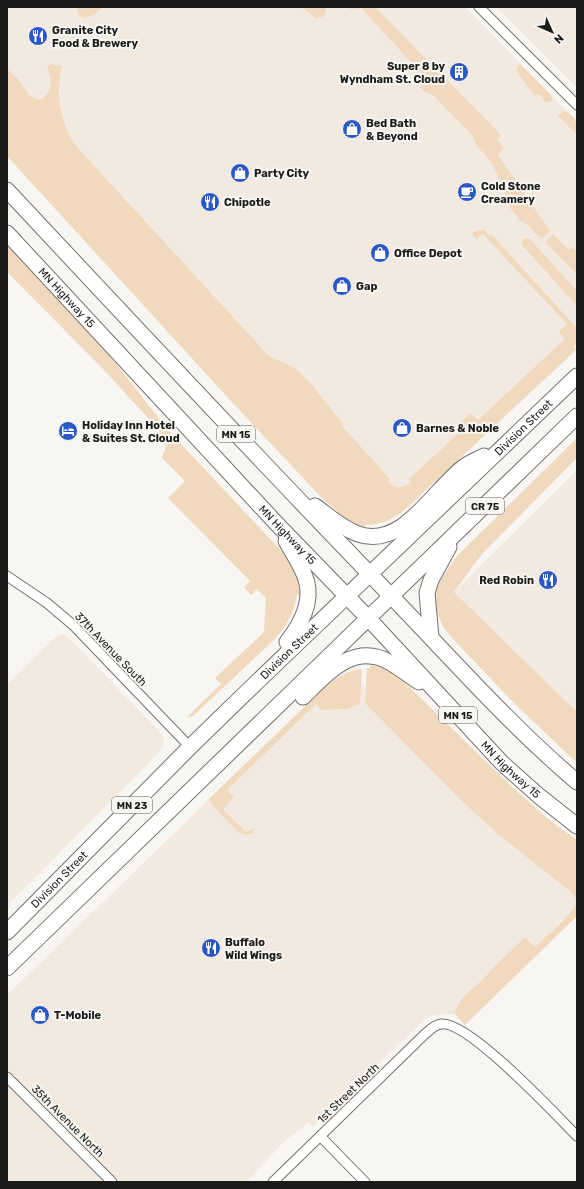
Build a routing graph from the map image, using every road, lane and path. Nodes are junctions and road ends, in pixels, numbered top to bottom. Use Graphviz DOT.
graph roads {
  1 [pos="479,7"];
  2 [pos="577,105"];
  3 [pos="7,190"];
  4 [pos="7,233"];
  5 [pos="577,376"];
  6 [pos="577,416"];
  7 [pos="501,447"];
  8 [pos="281,482"];
  9 [pos="276,523"];
  10 [pos="457,533"];
  11 [pos="370,574"];
  12 [pos="7,576"];
  13 [pos="346,596"];
  14 [pos="392,596"];
  15 [pos="368,618"];
  16 [pos="431,637"];
  17 [pos="259,680"];
  18 [pos="442,698"];
  19 [pos="253,730"];
  20 [pos="190,747"];
  21 [pos="577,782"];
  22 [pos="577,826"];
  23 [pos="7,932"];
  24 [pos="7,968"];
  25 [pos="7,1077"];
  26 [pos="320,1136"];
  27 [pos="577,1136"];
  28 [pos="112,1182"];
  29 [pos="273,1182"];
  30 [pos="365,1182"];
  1 -- 2 [label="street"];
  3 -- 8 [label="highway, MN 15"];
  4 -- 9 [label="highway, MN Highway 15 / MN 15"];
  5 -- 7 [label="highway, Division Street / CR 75"];
  6 -- 10 [label="highway, CR 75"];
  7 -- 8 [label="highway"];
  7 -- 11 [label="highway, Division Street / CR 75"];
  8 -- 11 [label="highway, MN 15"];
  9 -- 13 [label="highway, MN Highway 15 / MN 15"];
  9 -- 17 [label="highway"];
  10 -- 14 [label="highway, CR 75"];
  10 -- 16 [label="highway"];
  11 -- 13 [label="highway, Division Street / MN 23"];
  11 -- 14 [label="highway, MN 15"];
  12 -- 20 [label="street, 37th Avenue South"];
  13 -- 15 [label="highway, MN Highway 15 / MN 15"];
  13 -- 17 [label="highway, Division Street / MN 23"];
  14 -- 15 [label="highway, MN 23"];
  14 -- 16 [label="highway, MN 15"];
  15 -- 18 [label="highway, MN Highway 15 / MN 15"];
  15 -- 19 [label="highway, MN 23"];
  16 -- 21 [label="highway, MN 15"];
  17 -- 20 [label="highway, Division Street / MN 23"];
  18 -- 19 [label="highway"];
  18 -- 22 [label="highway, MN Highway 15 / MN 15"];
  19 -- 24 [label="highway, MN 23"];
  20 -- 23 [label="highway, Division Street / MN 23"];
  25 -- 28 [label="street, 35th Avenue North"];
  26 -- 27 [label="street, 1st Street North"];
  26 -- 29 [label="street, 1st Street North"];
  26 -- 30 [label="street"];
}
